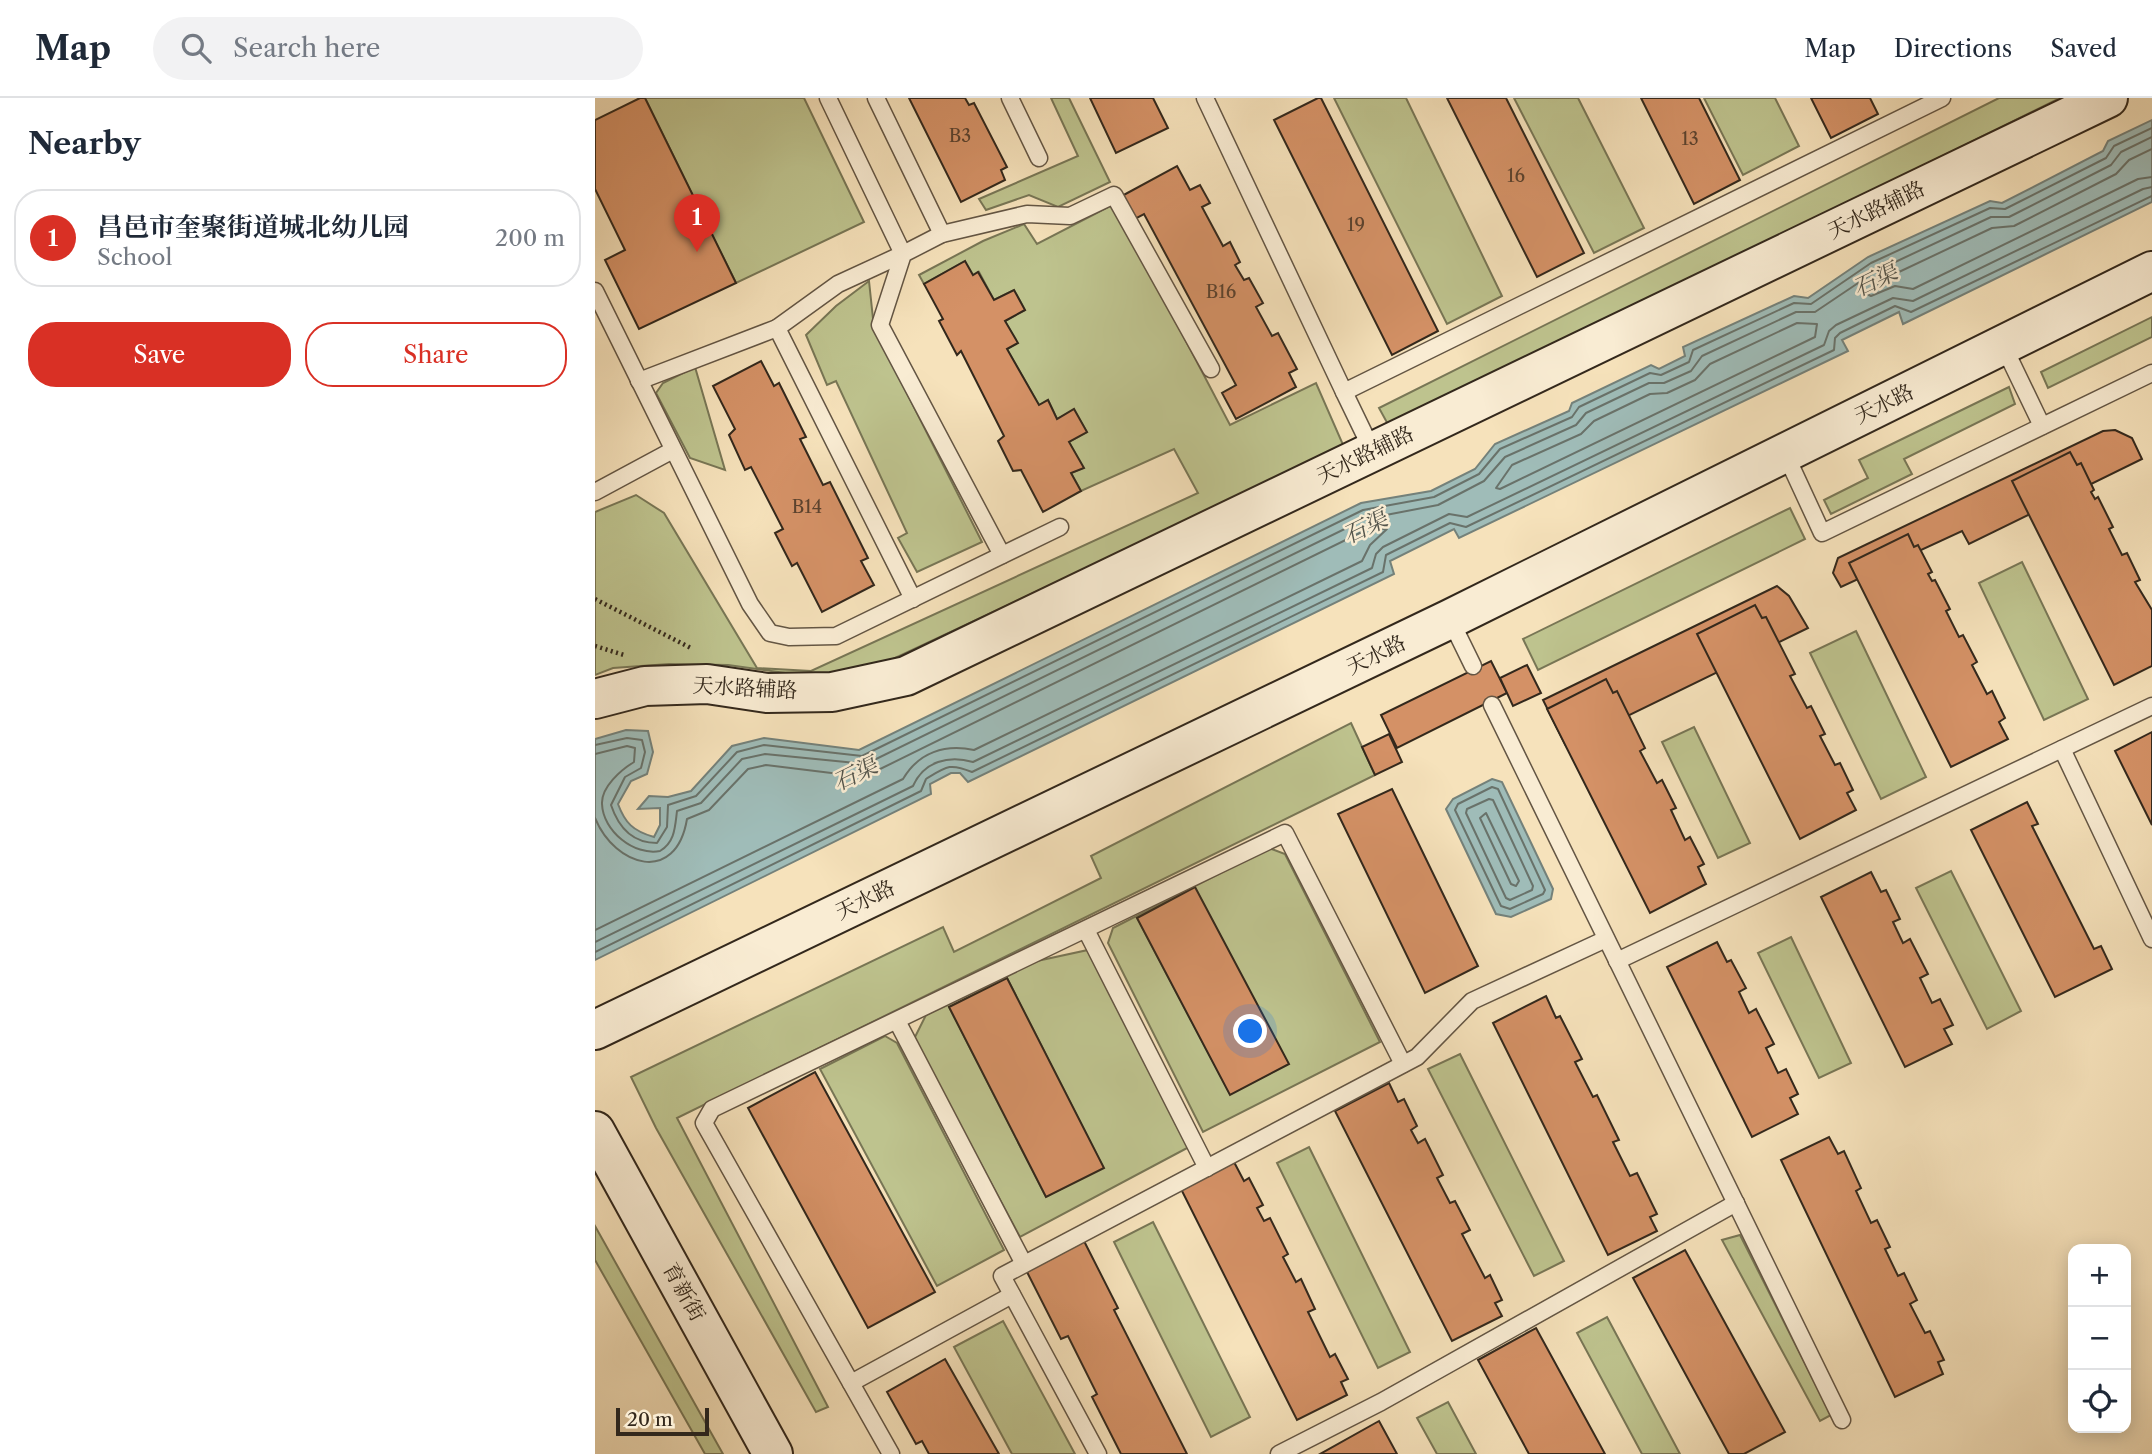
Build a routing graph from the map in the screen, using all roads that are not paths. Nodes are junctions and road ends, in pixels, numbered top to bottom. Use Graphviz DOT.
graph roads {
  1 [pos="828,98"];
  2 [pos="876,98"];
  3 [pos="1010,98"];
  4 [pos="1205,98"];
  5 [pos="1942,98"];
  6 [pos="2108,98"];
  7 [pos="1039,158"];
  8 [pos="942,234"];
  9 [pos="903,254"];
  10 [pos="2152,271"];
  11 [pos="595,291"];
  12 [pos="777,328"];
  13 [pos="2003,345"];
  14 [pos="1210,369"];
  15 [pos="2152,373"];
  16 [pos="639,381"];
  17 [pos="1344,392"];
  18 [pos="2042,426"];
  19 [pos="673,450"];
  20 [pos="1373,452"];
  21 [pos="1785,453"];
  22 [pos="595,492"];
  23 [pos="1060,527"];
  24 [pos="1002,555"];
  25 [pos="913,599"];
  26 [pos="1450,619"];
  27 [pos="1473,666"];
  28 [pos="595,699"];
  29 [pos="1492,705"];
  30 [pos="2152,706"];
  31 [pos="2062,749"];
  32 [pos="1086,930"];
  33 [pos="1606,939"];
  34 [pos="2152,939"];
  35 [pos="1618,961"];
  36 [pos="897,1021"];
  37 [pos="595,1030"];
  38 [pos="1403,1064"];
  39 [pos="595,1131"];
  40 [pos="1207,1168"];
  41 [pos="1736,1203"];
  42 [pos="1024,1264"];
  43 [pos="1012,1294"];
  44 [pos="851,1383"];
  45 [pos="1842,1420"];
  46 [pos="773,1454"];
  47 [pos="891,1454"];
  48 [pos="1098,1454"];
  49 [pos="1279,1454"];
  1 -- 9 [label="lane"];
  2 -- 8 [label="lane"];
  3 -- 7 [label="lane"];
  4 -- 17 [label="lane"];
  5 -- 17 [label="lane"];
  6 -- 20 [label="street, 天水路辅路"];
  8 -- 9 [label="lane"];
  8 -- 14 [label="lane"];
  9 -- 12 [label="lane"];
  9 -- 24 [label="lane"];
  10 -- 13 [label="street, 天水路"];
  11 -- 16 [label="lane"];
  12 -- 16 [label="lane"];
  12 -- 25 [label="lane"];
  13 -- 18 [label="lane"];
  13 -- 21 [label="street, 天水路"];
  15 -- 18 [label="lane"];
  16 -- 19 [label="lane"];
  17 -- 20 [label="lane"];
  18 -- 21 [label="lane"];
  19 -- 22 [label="lane"];
  19 -- 25 [label="lane"];
  20 -- 28 [label="street, 天水路辅路"];
  21 -- 26 [label="street, 天水路"];
  23 -- 24 [label="lane"];
  24 -- 25 [label="lane"];
  26 -- 27 [label="lane"];
  26 -- 37 [label="street, 天水路"];
  29 -- 33 [label="lane"];
  30 -- 31 [label="lane"];
  31 -- 34 [label="lane"];
  31 -- 35 [label="lane"];
  32 -- 36 [label="lane"];
  32 -- 38 [label="lane"];
  32 -- 40 [label="lane"];
  33 -- 35 [label="lane"];
  33 -- 38 [label="lane"];
  35 -- 41 [label="lane"];
  36 -- 42 [label="lane"];
  36 -- 44 [label="lane"];
  38 -- 40 [label="lane"];
  39 -- 46 [label="street, 育新街"];
  40 -- 42 [label="lane"];
  41 -- 45 [label="lane"];
  41 -- 49 [label="lane"];
  42 -- 43 [label="lane"];
  43 -- 44 [label="lane"];
  43 -- 48 [label="lane"];
  44 -- 47 [label="lane"];
}
